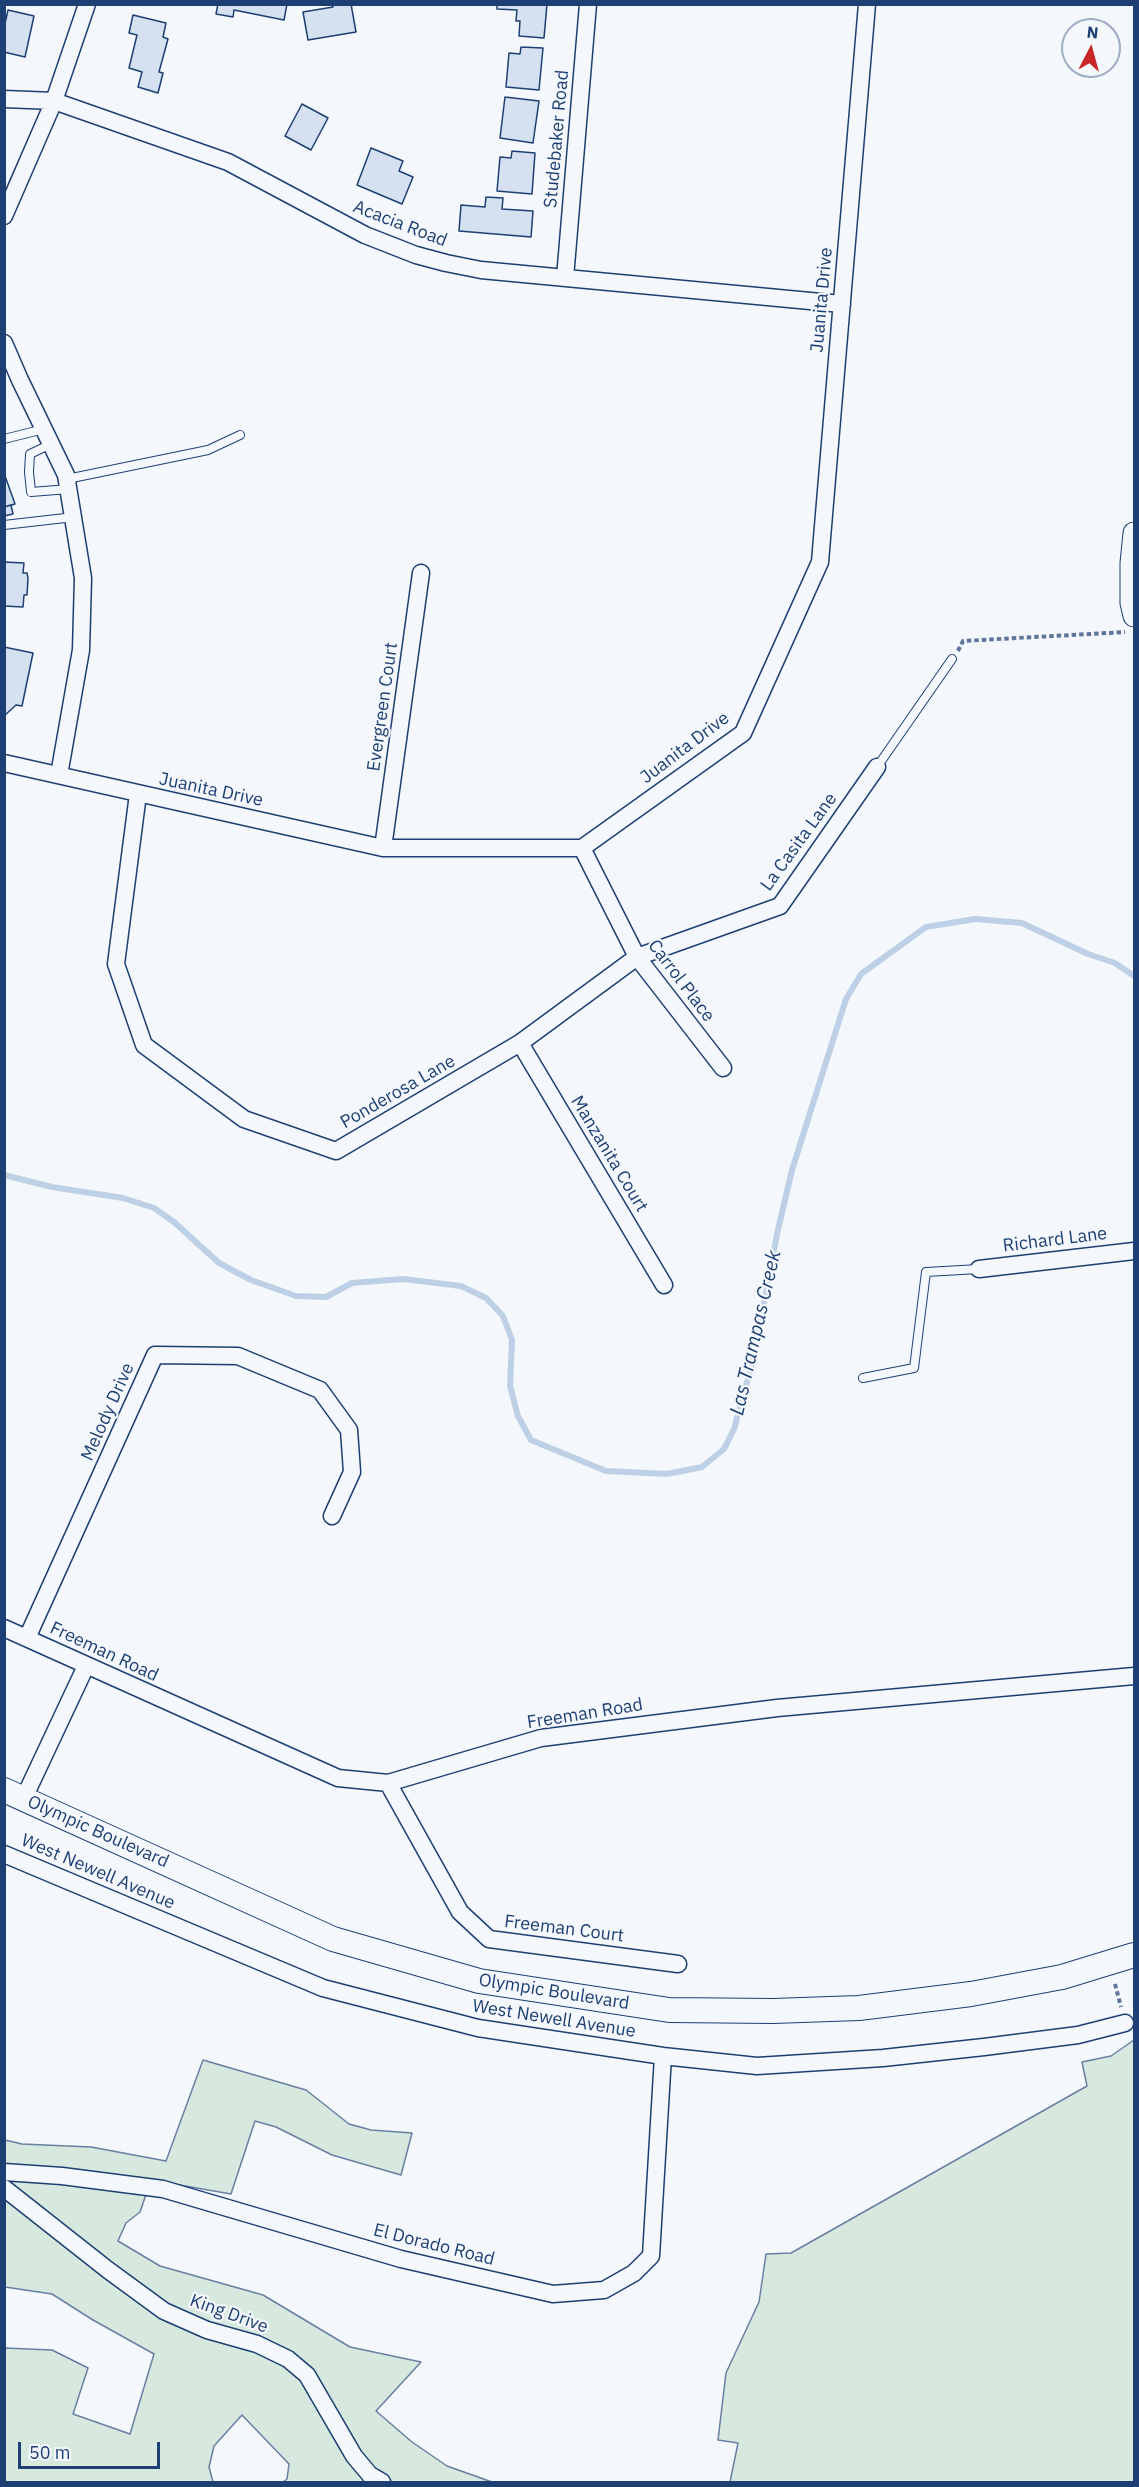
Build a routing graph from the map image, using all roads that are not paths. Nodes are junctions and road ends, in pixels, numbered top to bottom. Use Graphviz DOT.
graph roads {
  1 [pos="87,4"];
  2 [pos="588,4"];
  3 [pos="867,4"];
  4 [pos="4,99"];
  5 [pos="54,101"];
  6 [pos="4,216"];
  7 [pos="565,278"];
  8 [pos="842,304"];
  9 [pos="4,343"];
  10 [pos="240,435"];
  11 [pos="47,437"];
  12 [pos="4,439"];
  13 [pos="68,484"];
  14 [pos="74,517"];
  15 [pos="4,525"];
  16 [pos="1134,533"];
  17 [pos="422,573"];
  18 [pos="1134,616"];
  19 [pos="952,659"];
  20 [pos="4,764"];
  21 [pos="877,767"];
  22 [pos="59,775"];
  23 [pos="138,794"];
  24 [pos="383,848"];
  25 [pos="582,848"];
  26 [pos="637,957"];
  27 [pos="520,1043"];
  28 [pos="723,1068"];
  29 [pos="1134,1251"];
  30 [pos="980,1269"];
  31 [pos="664,1285"];
  32 [pos="863,1378"];
  33 [pos="332,1516"];
  34 [pos="4,1628"];
  35 [pos="27,1638"];
  36 [pos="86,1666"];
  37 [pos="1134,1676"];
  38 [pos="388,1783"];
  39 [pos="14,1794"];
  40 [pos="5,1855"];
  41 [pos="1134,1955"];
  42 [pos="678,1964"];
  43 [pos="1125,2023"];
  44 [pos="663,2056"];
  45 [pos="4,2172"];
  46 [pos="4,2188"];
  47 [pos="382,2482"];
  1 -- 5 [label="street"];
  2 -- 7 [label="street, Studebaker Road"];
  3 -- 8 [label="street, Juanita Drive"];
  4 -- 5 [label="street, Acacia Road"];
  5 -- 6 [label="street"];
  5 -- 7 [label="street, Acacia Road"];
  7 -- 8 [label="street, Acacia Road"];
  8 -- 25 [label="street, Juanita Drive"];
  9 -- 11 [label="street"];
  10 -- 13 [label="lane"];
  11 -- 12 [label="lane"];
  11 -- 13 [label="street"];
  11 -- 13 [label="lane"];
  13 -- 14 [label="street"];
  14 -- 15 [label="lane"];
  14 -- 22 [label="street"];
  16 -- 18 [label="street"];
  17 -- 24 [label="street, Evergreen Court"];
  19 -- 21 [label="lane"];
  20 -- 22 [label="street, Juanita Drive"];
  21 -- 26 [label="street, La Casita Lane"];
  22 -- 23 [label="street, Juanita Drive"];
  23 -- 24 [label="street, Juanita Drive"];
  23 -- 27 [label="street, Ponderosa Lane"];
  24 -- 25 [label="street, Juanita Drive"];
  25 -- 26 [label="street, Carrol Place"];
  26 -- 27 [label="street, Ponderosa Lane"];
  26 -- 28 [label="street, Carrol Place"];
  27 -- 31 [label="street, Manzanita Court"];
  29 -- 30 [label="street, Richard Lane"];
  30 -- 32 [label="lane"];
  33 -- 35 [label="street, Melody Drive"];
  34 -- 35 [label="street, Freeman Road"];
  35 -- 36 [label="street, Freeman Road"];
  36 -- 38 [label="street, Freeman Road"];
  36 -- 39 [label="street"];
  37 -- 38 [label="street, Freeman Road"];
  38 -- 42 [label="street, Freeman Court"];
  39 -- 41 [label="main road, Olympic Boulevard"];
  40 -- 44 [label="street, West Newell Avenue"];
  43 -- 44 [label="street, West Newell Avenue"];
  44 -- 45 [label="street, El Dorado Road"];
  46 -- 47 [label="street, King Drive"];
}
